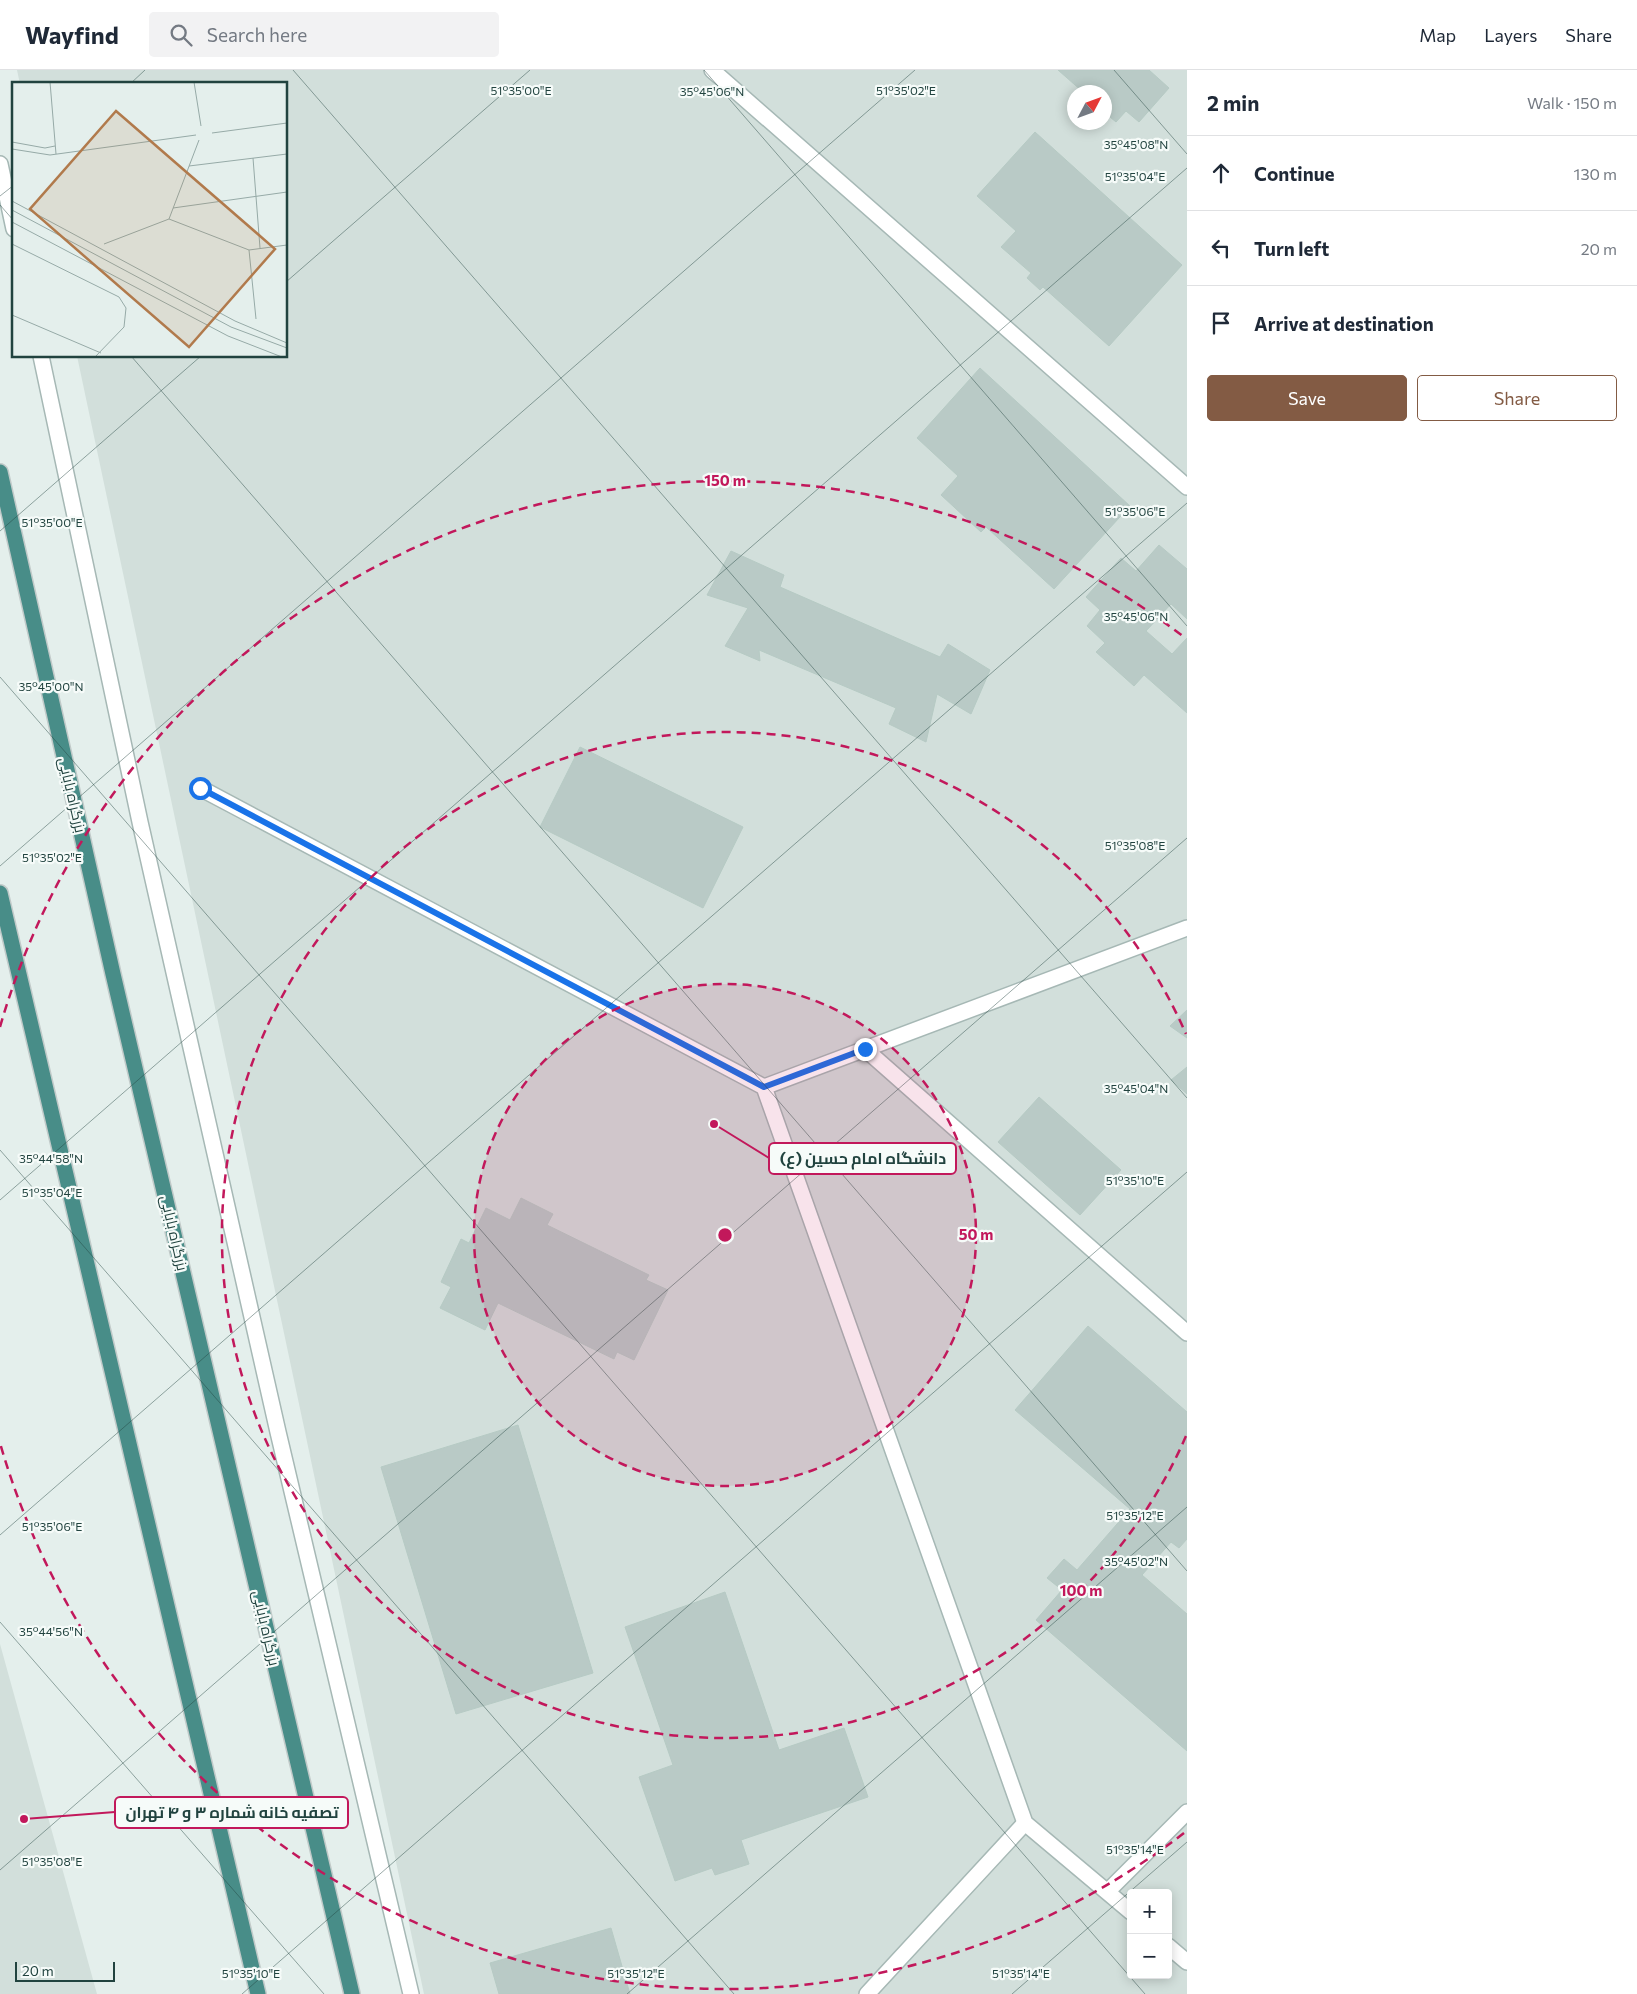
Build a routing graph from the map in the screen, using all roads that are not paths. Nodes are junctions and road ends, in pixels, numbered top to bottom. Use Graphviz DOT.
graph roads {
  1 [pos="712,70"];
  2 [pos="0,164"];
  3 [pos="12,219"];
  4 [pos="41,358"];
  5 [pos="0,472"];
  6 [pos="1187,487"];
  7 [pos="200,788"];
  8 [pos="0,893"];
  9 [pos="1187,928"];
  10 [pos="865,1049"];
  11 [pos="764,1087"];
  12 [pos="1187,1333"];
  13 [pos="1187,1812"];
  14 [pos="1025,1823"];
  15 [pos="1107,1892"];
  16 [pos="1127,1909"];
  17 [pos="1172,1949"];
  18 [pos="1187,1962"];
  19 [pos="258,1994"];
  20 [pos="352,1994"];
  21 [pos="411,1994"];
  22 [pos="867,1994"];
  1 -- 6 [label="street"];
  2 -- 3 [label="street"];
  4 -- 21 [label="street"];
  5 -- 20 [label="highway, بزرگراه بابایی"];
  7 -- 11 [label="street"];
  8 -- 19 [label="highway"];
  9 -- 10 [label="street"];
  10 -- 11 [label="street"];
  10 -- 12 [label="street"];
  11 -- 14 [label="street"];
  13 -- 15 [label="street"];
  14 -- 15 [label="street"];
  14 -- 22 [label="street"];
  15 -- 16 [label="street"];
  17 -- 18 [label="street"];
}
